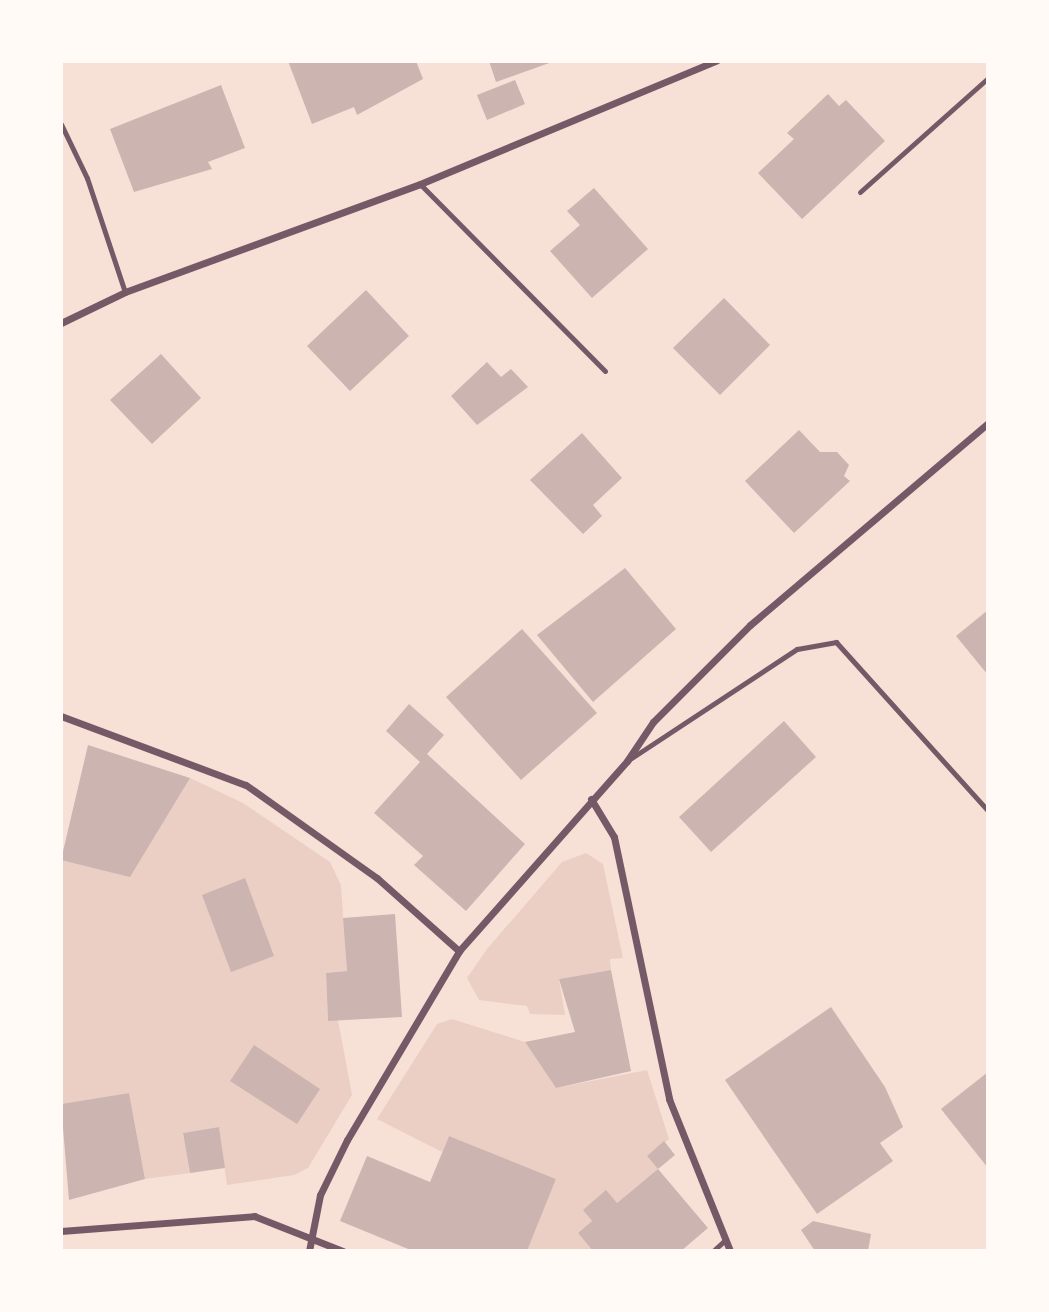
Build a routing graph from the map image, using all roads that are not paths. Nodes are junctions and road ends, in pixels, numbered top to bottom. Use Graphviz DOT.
graph roads {
  1 [pos="716,61"];
  2 [pos="988,78"];
  3 [pos="61,124"];
  4 [pos="420,184"];
  5 [pos="860,192"];
  6 [pos="125,292"];
  7 [pos="61,323"];
  8 [pos="605,371"];
  9 [pos="988,423"];
  10 [pos="61,716"];
  11 [pos="627,761"];
  12 [pos="591,799"];
  13 [pos="988,811"];
  14 [pos="459,951"];
  15 [pos="61,1231"];
  16 [pos="310,1238"];
  17 [pos="724,1241"];
  18 [pos="309,1251"];
  19 [pos="343,1251"];
  20 [pos="713,1251"];
  21 [pos="730,1251"];
  1 -- 4 [label="street"];
  2 -- 5 [label="lane"];
  3 -- 6 [label="lane"];
  4 -- 6 [label="street"];
  4 -- 8 [label="lane"];
  6 -- 7 [label="street"];
  9 -- 11 [label="street"];
  10 -- 14 [label="street"];
  11 -- 12 [label="street"];
  11 -- 13 [label="lane"];
  12 -- 14 [label="street"];
  12 -- 17 [label="street"];
  14 -- 16 [label="street"];
  15 -- 16 [label="street"];
  16 -- 18 [label="street"];
  16 -- 19 [label="street"];
  17 -- 20 [label="lane"];
  17 -- 21 [label="street"];
}
